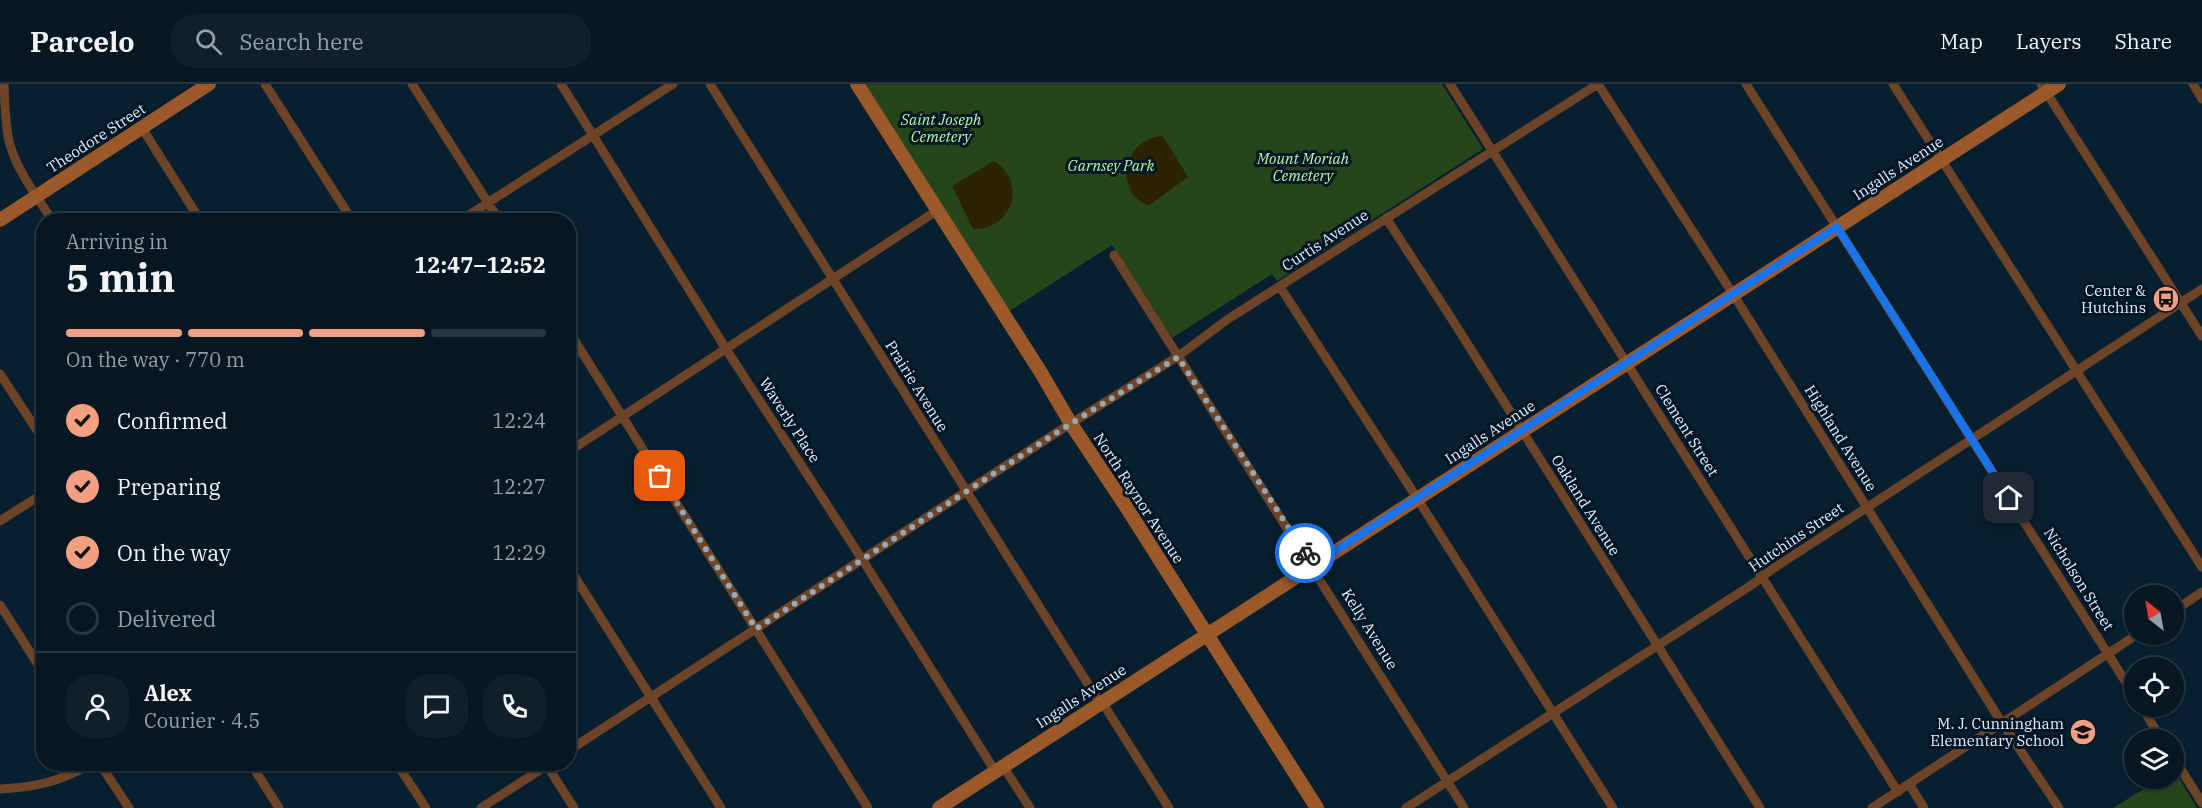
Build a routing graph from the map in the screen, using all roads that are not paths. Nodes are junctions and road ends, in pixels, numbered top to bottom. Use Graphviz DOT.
graph roads {
  1 [pos="4,84"];
  2 [pos="209,84"];
  3 [pos="265,84"];
  4 [pos="412,84"];
  5 [pos="561,84"];
  6 [pos="673,84"];
  7 [pos="710,84"];
  8 [pos="857,84"];
  9 [pos="1450,84"];
  10 [pos="1598,84"];
  11 [pos="1746,84"];
  12 [pos="1893,84"];
  13 [pos="2059,84"];
  14 [pos="2193,84"];
  15 [pos="2044,88"];
  16 [pos="2202,99"];
  17 [pos="142,128"];
  18 [pos="594,135"];
  19 [pos="1492,152"];
  20 [pos="1942,160"];
  21 [pos="37,196"];
  22 [pos="488,203"];
  23 [pos="938,210"];
  24 [pos="48,213"];
  25 [pos="196,213"];
  26 [pos="348,213"];
  27 [pos="472,213"];
  28 [pos="494,213"];
  29 [pos="1386,218"];
  30 [pos="0,220"];
  31 [pos="1837,227"];
  32 [pos="1114,255"];
  33 [pos="832,279"];
  34 [pos="1280,287"];
  35 [pos="2202,289"];
  36 [pos="1733,294"];
  37 [pos="2181,303"];
  38 [pos="2202,336"];
  39 [pos="576,343"];
  40 [pos="726,349"];
  41 [pos="1178,357"];
  42 [pos="1627,363"];
  43 [pos="2075,371"];
  44 [pos="0,374"];
  45 [pos="623,416"];
  46 [pos="1071,424"];
  47 [pos="36,429"];
  48 [pos="1521,431"];
  49 [pos="1972,439"];
  50 [pos="576,447"];
  51 [pos="966,491"];
  52 [pos="36,498"];
  53 [pos="1418,498"];
  54 [pos="1867,507"];
  55 [pos="0,521"];
  56 [pos="862,559"];
  57 [pos="1312,566"];
  58 [pos="2202,567"];
  59 [pos="1762,577"];
  60 [pos="576,579"];
  61 [pos="2202,592"];
  62 [pos="0,604"];
  63 [pos="2184,604"];
  64 [pos="756,629"];
  65 [pos="1208,634"];
  66 [pos="2124,643"];
  67 [pos="1657,646"];
  68 [pos="2108,654"];
  69 [pos="36,661"];
  70 [pos="2124,679"];
  71 [pos="651,698"];
  72 [pos="1101,703"];
  73 [pos="1553,713"];
  74 [pos="2002,723"];
  75 [pos="576,746"];
  76 [pos="999,769"];
  77 [pos="78,771"];
  78 [pos="105,771"];
  79 [pos="255,771"];
  80 [pos="402,771"];
  81 [pos="536,771"];
  82 [pos="551,771"];
  83 [pos="2184,774"];
  84 [pos="1448,781"];
  85 [pos="1909,784"];
  86 [pos="0,789"];
  87 [pos="1898,792"];
  88 [pos="2202,803"];
  89 [pos="129,808"];
  90 [pos="279,808"];
  91 [pos="426,808"];
  92 [pos="481,808"];
  93 [pos="574,808"];
  94 [pos="721,808"];
  95 [pos="867,808"];
  96 [pos="939,808"];
  97 [pos="1030,808"];
  98 [pos="1169,808"];
  99 [pos="1317,808"];
  100 [pos="1406,808"];
  101 [pos="1464,808"];
  102 [pos="1613,808"];
  103 [pos="1760,808"];
  104 [pos="1872,808"];
  105 [pos="1924,808"];
  106 [pos="2059,808"];
  1 -- 21 [label="street"];
  2 -- 17 [label="street, Theodore Street"];
  3 -- 26 [label="street"];
  4 -- 22 [label="street"];
  5 -- 18 [label="street, Waverly Place"];
  6 -- 18 [label="street"];
  7 -- 33 [label="street, Prairie Avenue"];
  8 -- 23 [label="street, North Raynor Avenue"];
  9 -- 19 [label="street, Clement Street"];
  10 -- 19 [label="street, Curtis Avenue"];
  10 -- 36 [label="street, Highland Avenue"];
  11 -- 31 [label="street, Nicholson Street"];
  12 -- 20 [label="street"];
  13 -- 15 [label="street, Ingalls Avenue"];
  14 -- 16 [label="street"];
  15 -- 20 [label="street, Ingalls Avenue"];
  15 -- 37 [label="street"];
  17 -- 21 [label="street, Theodore Street"];
  17 -- 25 [label="street"];
  18 -- 22 [label="street"];
  18 -- 40 [label="street, Waverly Place"];
  19 -- 29 [label="street, Curtis Avenue"];
  19 -- 42 [label="street, Clement Street"];
  20 -- 31 [label="street, Ingalls Avenue"];
  20 -- 43 [label="street"];
  21 -- 24 [label="street"];
  21 -- 30 [label="street, Theodore Street"];
  22 -- 27 [label="street"];
  22 -- 28 [label="street"];
  23 -- 33 [label="street"];
  23 -- 46 [label="street, North Raynor Avenue"];
  29 -- 34 [label="street, Curtis Avenue"];
  29 -- 48 [label="street, Oakland Avenue"];
  31 -- 36 [label="street, Ingalls Avenue"];
  31 -- 49 [label="street, Nicholson Street"];
  32 -- 41 [label="street, Kelly Avenue"];
  33 -- 40 [label="street"];
  33 -- 51 [label="street, Prairie Avenue"];
  34 -- 41 [label="street, Curtis Avenue"];
  34 -- 53 [label="street"];
  35 -- 37 [label="street, Hutchins Street"];
  36 -- 42 [label="street, Ingalls Avenue"];
  36 -- 54 [label="street, Highland Avenue"];
  37 -- 38 [label="street"];
  37 -- 43 [label="street, Hutchins Street"];
  39 -- 45 [label="street"];
  40 -- 45 [label="street"];
  40 -- 56 [label="street, Waverly Place"];
  41 -- 46 [label="street, Curtis Avenue"];
  41 -- 57 [label="street, Kelly Avenue"];
  42 -- 48 [label="street, Ingalls Avenue"];
  42 -- 59 [label="street, Clement Street"];
  43 -- 49 [label="street, Hutchins Street"];
  43 -- 58 [label="street"];
  44 -- 47 [label="street"];
  45 -- 50 [label="street"];
  45 -- 64 [label="street"];
  46 -- 51 [label="street, Curtis Avenue"];
  46 -- 65 [label="street, North Raynor Avenue"];
  48 -- 53 [label="street, Ingalls Avenue"];
  48 -- 67 [label="street, Oakland Avenue"];
  49 -- 54 [label="street, Hutchins Street"];
  49 -- 68 [label="street, Nicholson Street"];
  51 -- 56 [label="street, Curtis Avenue"];
  51 -- 72 [label="street, Prairie Avenue"];
  52 -- 55 [label="street"];
  53 -- 57 [label="street, Ingalls Avenue"];
  53 -- 73 [label="street"];
  54 -- 59 [label="street, Hutchins Street"];
  54 -- 74 [label="street, Highland Avenue"];
  56 -- 64 [label="street, Curtis Avenue"];
  56 -- 76 [label="street, Waverly Place"];
  57 -- 65 [label="street, Ingalls Avenue"];
  57 -- 84 [label="street, Kelly Avenue"];
  59 -- 67 [label="street, Hutchins Street"];
  59 -- 87 [label="street, Clement Street"];
  60 -- 71 [label="street"];
  61 -- 63 [label="street"];
  62 -- 69 [label="street"];
  64 -- 71 [label="street, Curtis Avenue"];
  64 -- 95 [label="street"];
  65 -- 72 [label="street, Ingalls Avenue"];
  65 -- 99 [label="street, North Raynor Avenue"];
  66 -- 68 [label="street"];
  67 -- 73 [label="street, Hutchins Street"];
  67 -- 103 [label="street, Oakland Avenue"];
  68 -- 70 [label="street, Nicholson Street"];
  68 -- 74 [label="street"];
  71 -- 75 [label="street, Curtis Avenue"];
  71 -- 94 [label="street"];
  72 -- 76 [label="street, Ingalls Avenue"];
  72 -- 98 [label="street, Prairie Avenue"];
  73 -- 84 [label="street, Hutchins Street"];
  73 -- 102 [label="street"];
  74 -- 85 [label="street"];
  74 -- 106 [label="street, Highland Avenue"];
  76 -- 96 [label="street, Ingalls Avenue"];
  76 -- 97 [label="street, Waverly Place"];
  77 -- 86 [label="street"];
  78 -- 89 [label="street"];
  79 -- 90 [label="street"];
  80 -- 91 [label="street"];
  81 -- 92 [label="street"];
  82 -- 93 [label="street"];
  83 -- 88 [label="street"];
  84 -- 100 [label="street, Hutchins Street"];
  84 -- 101 [label="street, Kelly Avenue"];
  85 -- 87 [label="street"];
  85 -- 105 [label="street"];
  87 -- 104 [label="street"];
}
